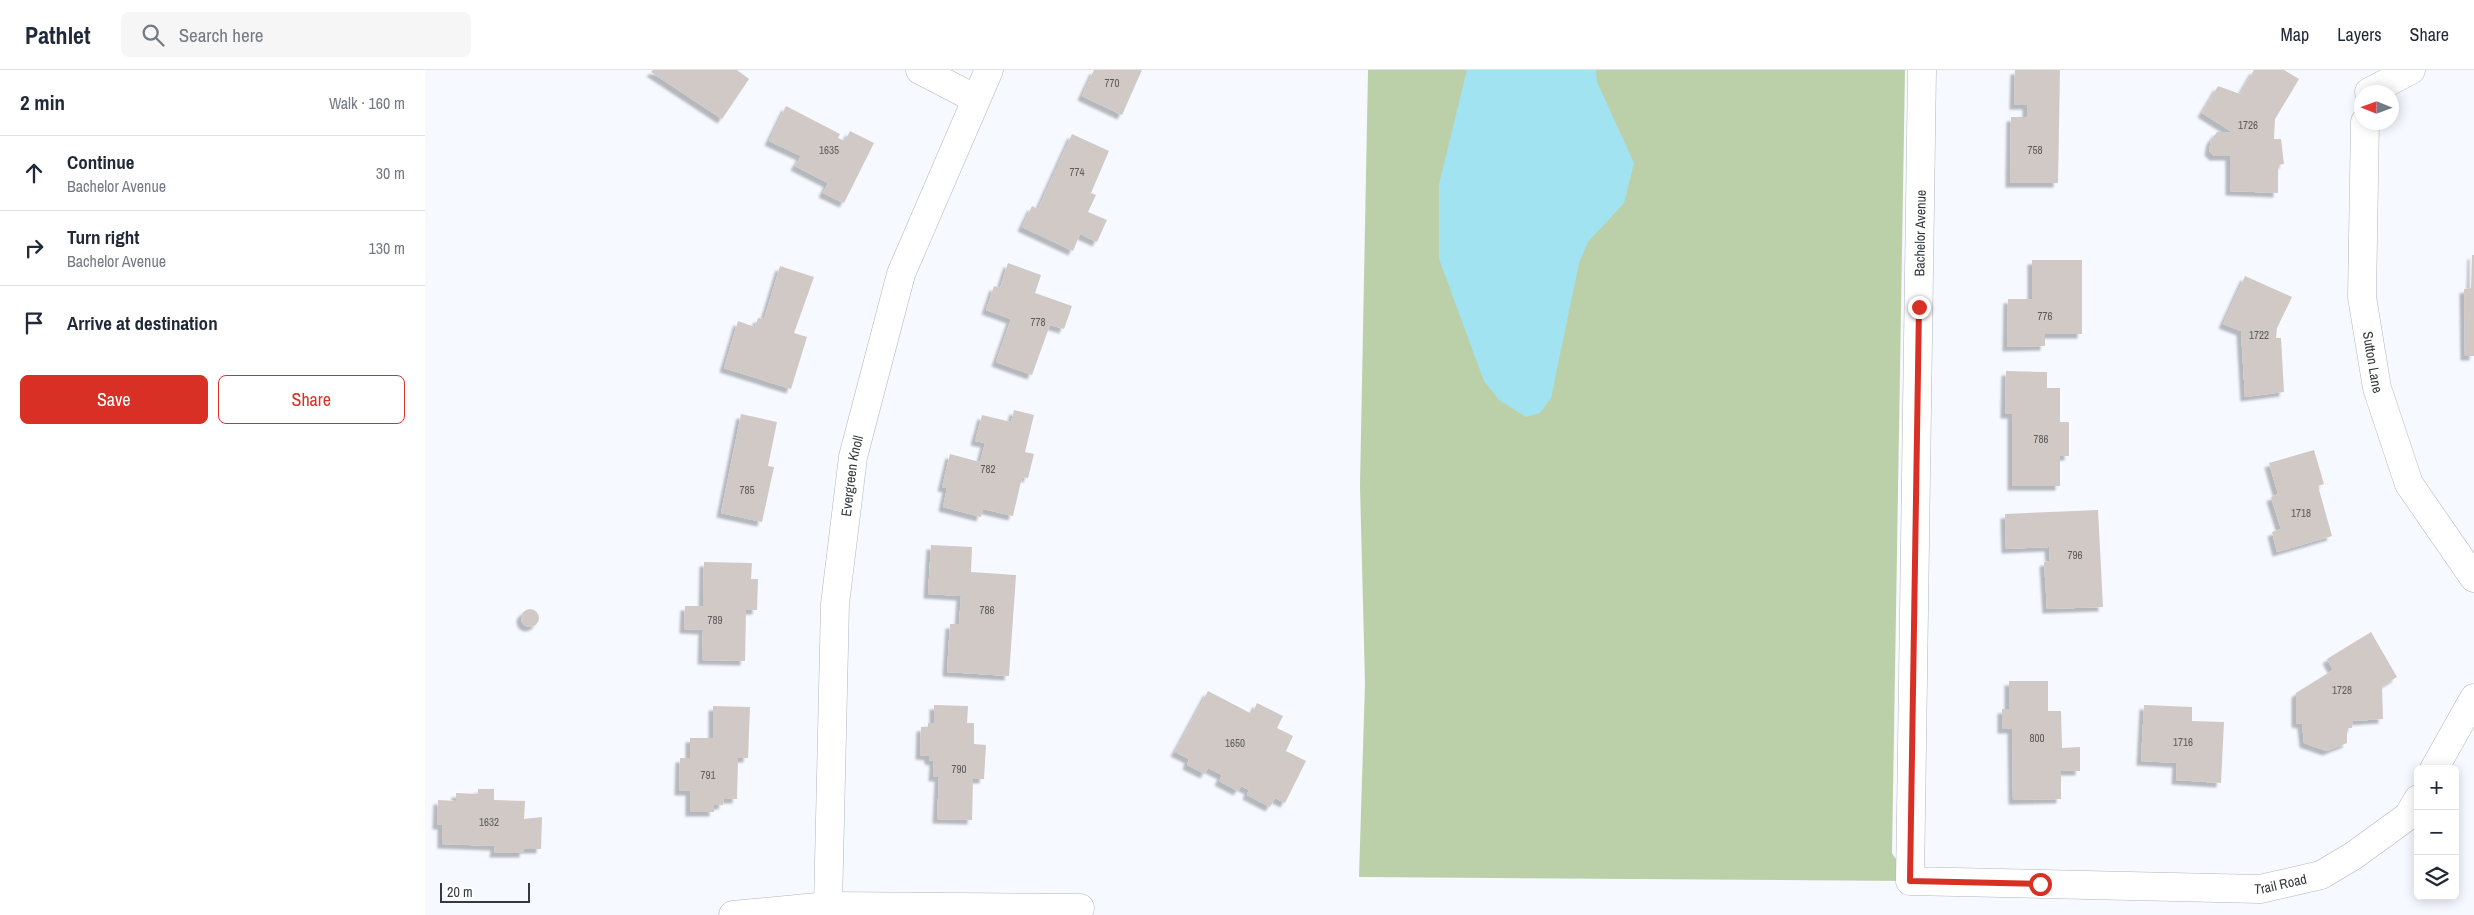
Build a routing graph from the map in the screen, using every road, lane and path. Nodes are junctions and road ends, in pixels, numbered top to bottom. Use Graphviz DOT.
graph roads {
  1 [pos="920,70"];
  2 [pos="989,70"];
  3 [pos="1922,70"];
  4 [pos="2411,70"];
  5 [pos="2382,85"];
  6 [pos="976,100"];
  7 [pos="2365,130"];
  8 [pos="2474,578"];
  9 [pos="2474,698"];
  10 [pos="2436,765"];
  11 [pos="2414,807"];
  12 [pos="2115,886"];
  13 [pos="1080,908"];
  14 [pos="830,910"];
  15 [pos="733,915"];
  1 -- 6 [label="street"];
  2 -- 6 [label="street, Evergreen Knoll"];
  3 -- 12 [label="street, Bachelor Avenue"];
  4 -- 5 [label="street"];
  6 -- 14 [label="street, Evergreen Knoll"];
  7 -- 8 [label="street, Sutton Lane"];
  9 -- 10 [label="street"];
  11 -- 12 [label="street, Trail Road"];
  13 -- 14 [label="street"];
  14 -- 15 [label="street"];
}
